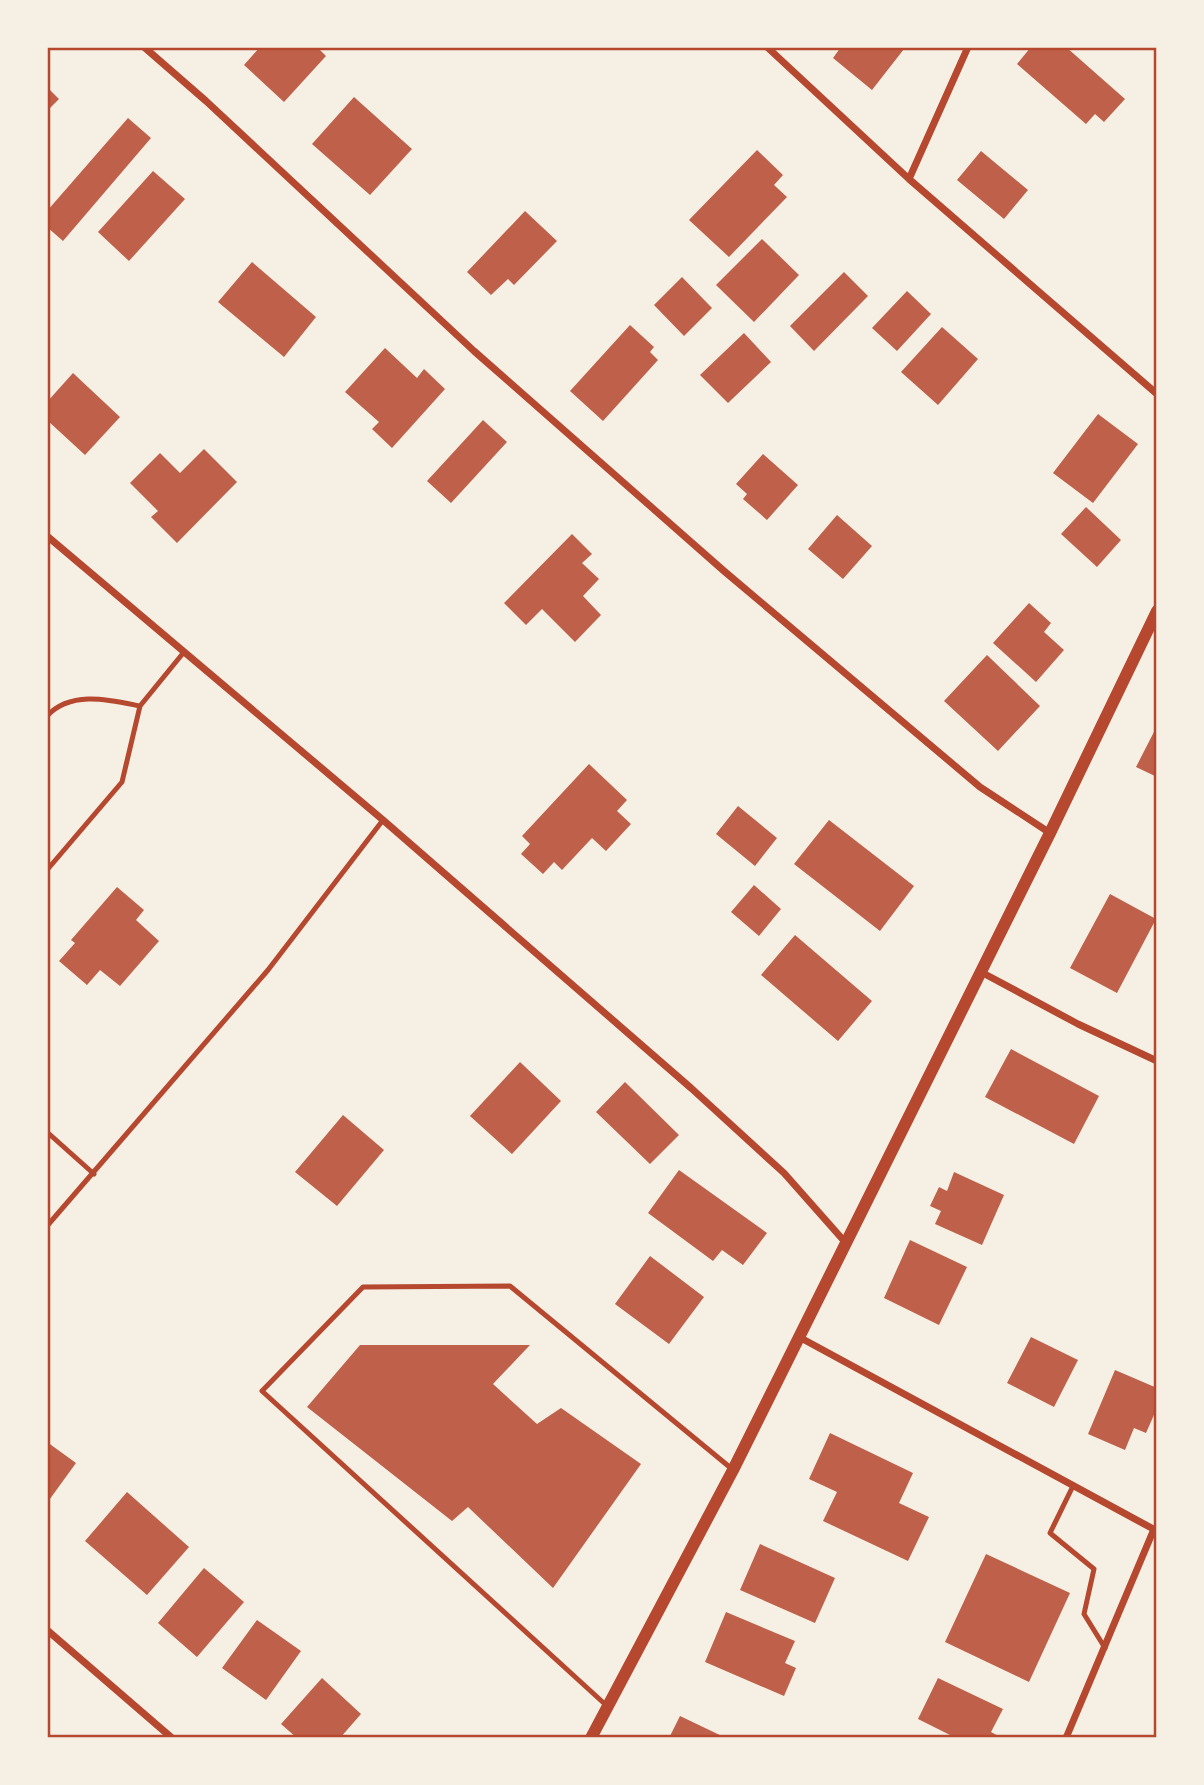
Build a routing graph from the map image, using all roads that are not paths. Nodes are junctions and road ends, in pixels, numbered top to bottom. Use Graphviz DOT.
graph roads {
  1 [pos="144,47"];
  2 [pos="767,47"];
  3 [pos="968,47"];
  4 [pos="909,179"];
  5 [pos="1157,394"];
  6 [pos="47,536"];
  7 [pos="1157,611"];
  8 [pos="184,652"];
  9 [pos="140,706"];
  10 [pos="47,716"];
  11 [pos="383,820"];
  12 [pos="1050,833"];
  13 [pos="47,870"];
  14 [pos="980,972"];
  15 [pos="1157,1061"];
  16 [pos="47,1132"];
  17 [pos="94,1174"];
  18 [pos="47,1226"];
  19 [pos="845,1242"];
  20 [pos="798,1337"];
  21 [pos="733,1470"];
  22 [pos="1073,1486"];
  23 [pos="1155,1530"];
  24 [pos="47,1630"];
  25 [pos="1105,1648"];
  26 [pos="607,1706"];
  27 [pos="172,1738"];
  28 [pos="592,1738"];
  29 [pos="1066,1738"];
  1 -- 12 [label="street"];
  2 -- 4 [label="street"];
  3 -- 4 [label="street"];
  4 -- 5 [label="street"];
  6 -- 8 [label="street"];
  7 -- 12 [label="street"];
  8 -- 9 [label="lane"];
  8 -- 11 [label="street"];
  9 -- 10 [label="lane"];
  9 -- 13 [label="lane"];
  11 -- 17 [label="lane"];
  11 -- 19 [label="street"];
  12 -- 14 [label="street"];
  14 -- 15 [label="street"];
  14 -- 19 [label="street"];
  16 -- 17 [label="lane"];
  17 -- 18 [label="lane"];
  19 -- 20 [label="street"];
  20 -- 21 [label="street"];
  20 -- 22 [label="street"];
  21 -- 26 [label="street"];
  21 -- 26 [label="lane"];
  22 -- 23 [label="street"];
  22 -- 25 [label="lane"];
  23 -- 25 [label="street"];
  24 -- 27 [label="street"];
  25 -- 29 [label="street"];
  26 -- 28 [label="street"];
}
